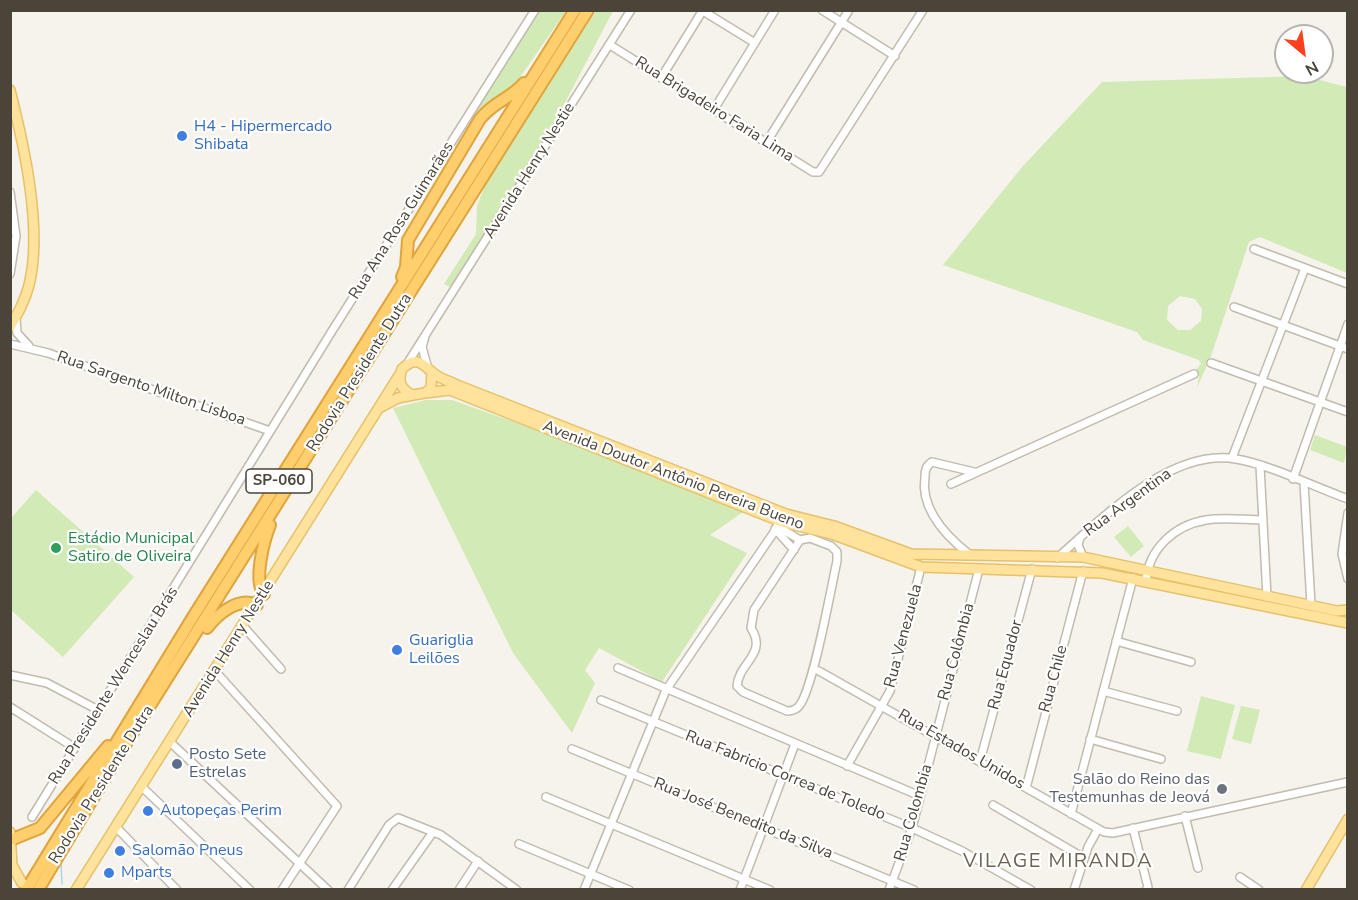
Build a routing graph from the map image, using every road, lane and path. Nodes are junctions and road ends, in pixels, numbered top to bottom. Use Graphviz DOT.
graph roads {
  1 [pos="535,10"];
  2 [pos="575,10"];
  3 [pos="588,10"];
  4 [pos="631,10"];
  5 [pos="775,10"];
  6 [pos="822,10"];
  7 [pos="849,10"];
  8 [pos="923,10"];
  9 [pos="703,11"];
  10 [pos="841,23"];
  11 [pos="755,43"];
  12 [pos="610,45"];
  13 [pos="552,47"];
  14 [pos="895,56"];
  15 [pos="661,78"];
  16 [pos="10,90"];
  17 [pos="713,111"];
  18 [pos="766,143"];
  19 [pos="10,192"];
  20 [pos="13,221"];
  21 [pos="1254,249"];
  22 [pos="1305,268"];
  23 [pos="11,272"];
  24 [pos="1347,285"];
  25 [pos="394,297"];
  26 [pos="1234,307"];
  27 [pos="16,317"];
  28 [pos="1347,324"];
  29 [pos="1283,325"];
  30 [pos="10,327"];
  31 [pos="427,331"];
  32 [pos="10,344"];
  33 [pos="1339,346"];
  34 [pos="31,348"];
  35 [pos="1347,349"];
  36 [pos="1211,363"];
  37 [pos="407,364"];
  38 [pos="430,368"];
  39 [pos="400,374"];
  40 [pos="1194,374"];
  41 [pos="1262,381"];
  42 [pos="425,393"];
  43 [pos="413,395"];
  44 [pos="1318,402"];
  45 [pos="379,408"];
  46 [pos="1347,412"];
  47 [pos="270,431"];
  48 [pos="1232,458"];
  49 [pos="1260,466"];
  50 [pos="974,472"];
  51 [pos="1293,479"];
  52 [pos="1304,483"];
  53 [pos="951,484"];
  54 [pos="1313,486"];
  55 [pos="282,496"];
  56 [pos="1347,499"];
  57 [pos="1306,505"];
  58 [pos="1347,513"];
  59 [pos="1263,520"];
  60 [pos="780,523"];
  61 [pos="1080,538"];
  62 [pos="800,540"];
  63 [pos="960,546"];
  64 [pos="794,550"];
  65 [pos="977,555"];
  66 [pos="939,556"];
  67 [pos="1083,557"];
  68 [pos="1057,558"];
  69 [pos="921,567"];
  70 [pos="980,569"];
  71 [pos="1032,570"];
  72 [pos="1083,571"];
  73 [pos="1147,571"];
  74 [pos="1133,578"];
  75 [pos="1347,579"];
  76 [pos="1146,582"];
  77 [pos="264,594"];
  78 [pos="1267,597"];
  79 [pos="257,605"];
  80 [pos="1311,605"];
  81 [pos="1347,610"];
  82 [pos="1347,623"];
  83 [pos="243,627"];
  84 [pos="1116,641"];
  85 [pos="191,642"];
  86 [pos="1191,662"];
  87 [pos="618,668"];
  88 [pos="281,669"];
  89 [pos="215,671"];
  90 [pos="819,671"];
  91 [pos="11,675"];
  92 [pos="666,690"];
  93 [pos="1103,691"];
  94 [pos="601,700"];
  95 [pos="883,705"];
  96 [pos="10,707"];
  97 [pos="100,711"];
  98 [pos="1177,711"];
  99 [pos="653,722"];
  100 [pos="128,723"];
  101 [pos="936,735"];
  102 [pos="1090,740"];
  103 [pos="170,742"];
  104 [pos="795,744"];
  105 [pos="75,748"];
  106 [pos="572,749"];
  107 [pos="1161,759"];
  108 [pos="980,761"];
  109 [pos="847,766"];
  110 [pos="632,774"];
  111 [pos="783,775"];
  112 [pos="1347,782"];
  113 [pos="142,787"];
  114 [pos="1026,788"];
  115 [pos="920,796"];
  116 [pos="546,797"];
  117 [pos="993,805"];
  118 [pos="1071,814"];
  119 [pos="1185,816"];
  120 [pos="32,817"];
  121 [pos="1347,819"];
  122 [pos="612,825"];
  123 [pos="117,827"];
  124 [pos="764,828"];
  125 [pos="912,828"];
  126 [pos="1132,828"];
  127 [pos="1098,829"];
  128 [pos="433,832"];
  129 [pos="11,837"];
  130 [pos="519,844"];
  131 [pos="1084,858"];
  132 [pos="299,861"];
  133 [pos="478,861"];
  134 [pos="1198,868"];
  135 [pos="591,874"];
  136 [pos="1240,877"];
  137 [pos="744,879"];
  138 [pos="893,880"];
  139 [pos="24,886"];
  140 [pos="78,888"];
  141 [pos="38,890"];
  142 [pos="177,890"];
  143 [pos="250,890"];
  144 [pos="282,890"];
  145 [pos="328,890"];
  146 [pos="348,890"];
  147 [pos="392,890"];
  148 [pos="459,890"];
  149 [pos="517,890"];
  150 [pos="584,890"];
  151 [pos="629,890"];
  152 [pos="740,890"];
  153 [pos="770,890"];
  154 [pos="889,890"];
  155 [pos="914,890"];
  156 [pos="1031,890"];
  157 [pos="1074,890"];
  158 [pos="1146,890"];
  159 [pos="1259,890"];
  160 [pos="1306,890"];
  1 -- 47 [label="street, Rua Ana Rosa Guimarães"];
  2 -- 13 [label="highway, Rodovia Presidente Dutra / SP-060"];
  3 -- 55 [label="highway, Rodovia Presidente Dutra / SP-060"];
  4 -- 12 [label="street, Avenida Henry Nestie"];
  5 -- 11 [label="street"];
  6 -- 10 [label="street"];
  7 -- 10 [label="street"];
  8 -- 14 [label="street"];
  9 -- 11 [label="street"];
  9 -- 15 [label="street"];
  10 -- 14 [label="street"];
  10 -- 18 [label="street"];
  11 -- 17 [label="street"];
  12 -- 15 [label="street, Rua Brigadeiro Faria Lima"];
  12 -- 31 [label="street, Avenida Henry Nestie"];
  13 -- 25 [label="highway, Rodovia Presidente Dutra / SP-060"];
  13 -- 25 [label="highway"];
  14 -- 18 [label="street, Rua Brigadeiro Faria Lima"];
  15 -- 17 [label="street, Rua Brigadeiro Faria Lima"];
  16 -- 27 [label="main road"];
  17 -- 18 [label="street, Rua Brigadeiro Faria Lima"];
  19 -- 20 [label="street"];
  20 -- 23 [label="street"];
  21 -- 22 [label="street"];
  22 -- 24 [label="street"];
  22 -- 29 [label="street"];
  25 -- 100 [label="highway, Rodovia Presidente Dutra / SP-060"];
  26 -- 29 [label="street"];
  27 -- 30 [label="main road"];
  27 -- 34 [label="street"];
  28 -- 33 [label="street"];
  29 -- 33 [label="street"];
  29 -- 41 [label="street"];
  31 -- 37 [label="street, Avenida Henry Nestie"];
  31 -- 38 [label="street"];
  32 -- 34 [label="street, Rua Sargento Milton Lisboa"];
  33 -- 35 [label="street"];
  33 -- 44 [label="street"];
  34 -- 47 [label="street, Rua Sargento Milton Lisboa"];
  36 -- 41 [label="street"];
  37 -- 38 [label="main road"];
  37 -- 39 [label="main road"];
  38 -- 42 [label="main road"];
  38 -- 60 [label="main road, Avenida Doutor Antônio Pereira Bueno"];
  39 -- 43 [label="main road"];
  39 -- 45 [label="main road, Avenida Henry Nestle"];
  40 -- 50 [label="street"];
  41 -- 44 [label="street"];
  41 -- 48 [label="street"];
  42 -- 43 [label="main road"];
  42 -- 60 [label="main road, Avenida Doutor Antônio Pereira Bueno"];
  43 -- 45 [label="main road"];
  44 -- 46 [label="street"];
  44 -- 51 [label="street"];
  45 -- 77 [label="main road, Avenida Henry Nestle"];
  47 -- 97 [label="street, Rua Presidente Wenceslau Brás"];
  48 -- 49 [label="street, Rua Argentina"];
  48 -- 61 [label="street, Rua Argentina"];
  49 -- 51 [label="street, Rua Argentina"];
  49 -- 59 [label="street"];
  50 -- 53 [label="street"];
  50 -- 63 [label="street"];
  51 -- 52 [label="street, Rua Argentina"];
  52 -- 54 [label="street, Rua Argentina"];
  52 -- 57 [label="street"];
  54 -- 56 [label="street, Rua Argentina"];
  54 -- 57 [label="street"];
  55 -- 77 [label="highway"];
  55 -- 85 [label="highway, Rodovia Presidente Dutra / SP-060"];
  57 -- 80 [label="street"];
  58 -- 75 [label="street"];
  59 -- 73 [label="street"];
  59 -- 78 [label="street"];
  60 -- 62 [label="street"];
  60 -- 64 [label="street"];
  60 -- 66 [label="main road, Avenida Doutor Antônio Pereira Bueno"];
  60 -- 69 [label="main road, Avenida Doutor Antônio Pereira Bueno"];
  60 -- 92 [label="street"];
  61 -- 67 [label="street, Rua Argentina"];
  61 -- 68 [label="street, Rua Argentina"];
  62 -- 64 [label="street"];
  62 -- 64 [label="street"];
  63 -- 65 [label="street"];
  63 -- 66 [label="street"];
  65 -- 66 [label="main road, Avenida Doutor Antônio Pereira Bueno"];
  65 -- 68 [label="main road, Avenida Doutor Antônio Pereira Bueno"];
  65 -- 70 [label="main road"];
  65 -- 70 [label="main road"];
  66 -- 69 [label="main road"];
  67 -- 68 [label="main road, Avenida Doutor Antônio Pereira Bueno"];
  67 -- 73 [label="main road, Avenida Doutor Antônio Pereira Bueno"];
  69 -- 70 [label="main road, Avenida Doutor Antônio Pereira Bueno"];
  69 -- 95 [label="street, Rua Venezuela"];
  70 -- 71 [label="main road, Avenida Doutor Antônio Pereira Bueno"];
  70 -- 101 [label="street, Rua Colômbia"];
  71 -- 72 [label="main road, Avenida Doutor Antônio Pereira Bueno"];
  71 -- 108 [label="street, Rua Equador"];
  72 -- 74 [label="main road, Avenida Doutor Antônio Pereira Bueno"];
  72 -- 114 [label="street, Rua Chile"];
  73 -- 76 [label="street"];
  73 -- 78 [label="main road, Avenida Doutor Antônio Pereira Bueno"];
  74 -- 76 [label="main road, Avenida Doutor Antônio Pereira Bueno"];
  74 -- 84 [label="street"];
  76 -- 82 [label="main road, Avenida Doutor Antônio Pereira Bueno"];
  77 -- 79 [label="main road, Avenida Henry Nestle"];
  78 -- 80 [label="main road, Avenida Doutor Antônio Pereira Bueno"];
  79 -- 83 [label="main road, Avenida Henry Nestle"];
  79 -- 85 [label="highway"];
  80 -- 81 [label="main road, Avenida Doutor Antônio Pereira Bueno"];
  83 -- 88 [label="street"];
  83 -- 89 [label="main road, Avenida Henry Nestle"];
  84 -- 86 [label="street"];
  84 -- 93 [label="street"];
  85 -- 141 [label="highway, Rodovia Presidente Dutra / SP-060"];
  87 -- 92 [label="street"];
  89 -- 103 [label="main road, Avenida Henry Nestle"];
  89 -- 132 [label="street"];
  90 -- 95 [label="street, Rua Estados Unidos"];
  91 -- 97 [label="street"];
  92 -- 99 [label="street"];
  92 -- 104 [label="street"];
  93 -- 98 [label="street"];
  93 -- 102 [label="street"];
  94 -- 99 [label="street, Rua Fabricio Correa de Toledo"];
  95 -- 101 [label="street, Rua Estados Unidos"];
  95 -- 109 [label="street, Rua Venezuela"];
  96 -- 105 [label="street"];
  97 -- 105 [label="street, Rua Presidente Wenceslau Brás"];
  99 -- 110 [label="street"];
  99 -- 111 [label="street, Rua Fabricio Correa de Toledo"];
  100 -- 129 [label="highway"];
  100 -- 139 [label="highway, Rodovia Presidente Dutra / SP-060"];
  101 -- 108 [label="street, Rua Estados Unidos"];
  101 -- 115 [label="street, Rua Colombia"];
  102 -- 107 [label="street"];
  102 -- 118 [label="street"];
  103 -- 113 [label="main road, Avenida Henry Nestle"];
  103 -- 132 [label="street"];
  104 -- 109 [label="street"];
  104 -- 111 [label="street"];
  105 -- 120 [label="street, Rua Presidente Wenceslau Brás"];
  106 -- 110 [label="street, Rua José Benedito da Silva"];
  108 -- 114 [label="street, Rua Estados Unidos"];
  109 -- 115 [label="street"];
  110 -- 122 [label="street"];
  110 -- 124 [label="street, Rua José Benedito da Silva"];
  111 -- 124 [label="street"];
  111 -- 125 [label="street, Rua Fabricio Correa de Toledo"];
  112 -- 119 [label="street, Rua Estados Unidos"];
  113 -- 123 [label="main road, Avenida Henry Nestle"];
  113 -- 143 [label="street"];
  114 -- 118 [label="street, Rua Estados Unidos"];
  115 -- 125 [label="street, Rua Colombia"];
  116 -- 122 [label="street"];
  117 -- 131 [label="street"];
  118 -- 127 [label="street, Rua Estados Unidos"];
  119 -- 126 [label="street, Rua Estados Unidos"];
  119 -- 134 [label="street"];
  121 -- 160 [label="main road"];
  122 -- 135 [label="street"];
  122 -- 137 [label="street"];
  123 -- 140 [label="main road, Avenida Henry Nestle"];
  123 -- 142 [label="street"];
  124 -- 137 [label="street"];
  124 -- 138 [label="street, Rua José Benedito da Silva"];
  125 -- 138 [label="street, Rua Colombia"];
  125 -- 156 [label="street, Rua Fabricio Correa de Toledo"];
  126 -- 127 [label="street, Rua Estados Unidos"];
  126 -- 158 [label="street"];
  127 -- 131 [label="street"];
  128 -- 133 [label="street"];
  128 -- 146 [label="street"];
  128 -- 147 [label="street"];
  129 -- 139 [label="main road"];
  130 -- 135 [label="street"];
  131 -- 157 [label="street"];
  132 -- 144 [label="street"];
  132 -- 145 [label="street"];
  133 -- 148 [label="street"];
  133 -- 149 [label="street"];
  135 -- 150 [label="street"];
  135 -- 151 [label="street"];
  136 -- 159 [label="street"];
  137 -- 152 [label="street"];
  137 -- 153 [label="street"];
  138 -- 154 [label="street, Rua Colombia"];
  138 -- 155 [label="street, Rua José Benedito da Silva"];
}
